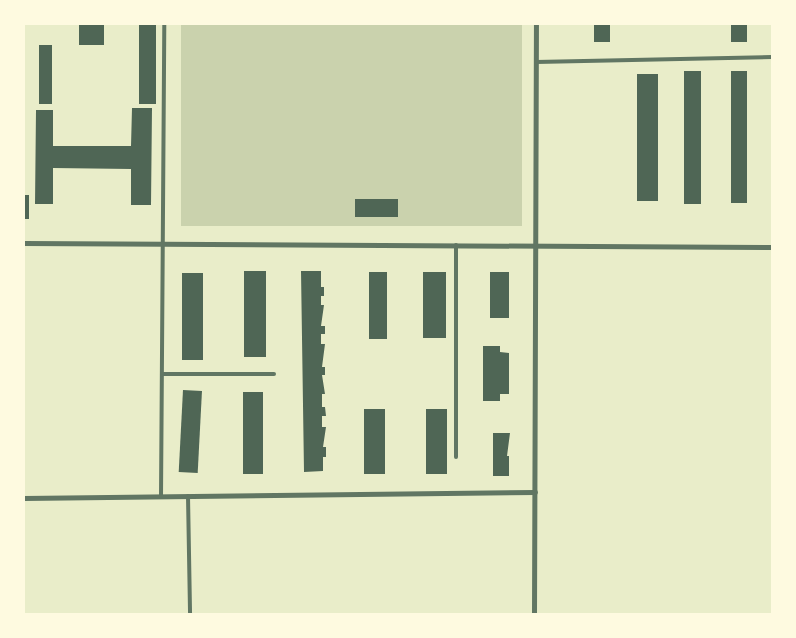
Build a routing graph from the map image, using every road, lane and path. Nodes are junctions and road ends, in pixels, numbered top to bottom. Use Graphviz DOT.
graph roads {
  1 [pos="164,24"];
  2 [pos="536,24"];
  3 [pos="772,57"];
  4 [pos="536,62"];
  5 [pos="162,243"];
  6 [pos="24,244"];
  7 [pos="456,245"];
  8 [pos="535,245"];
  9 [pos="772,247"];
  10 [pos="162,374"];
  11 [pos="274,374"];
  12 [pos="456,457"];
  13 [pos="535,492"];
  14 [pos="161,496"];
  15 [pos="188,496"];
  16 [pos="24,498"];
  17 [pos="190,614"];
  18 [pos="534,614"];
  1 -- 5 [label="lane"];
  2 -- 4 [label="street"];
  3 -- 4 [label="lane"];
  4 -- 8 [label="street"];
  5 -- 6 [label="street"];
  5 -- 7 [label="street"];
  5 -- 10 [label="lane"];
  7 -- 8 [label="street"];
  7 -- 12 [label="lane"];
  8 -- 9 [label="street"];
  8 -- 13 [label="street"];
  10 -- 11 [label="lane"];
  10 -- 14 [label="lane"];
  13 -- 15 [label="street"];
  13 -- 18 [label="street"];
  14 -- 15 [label="street"];
  14 -- 16 [label="street"];
  15 -- 17 [label="lane"];
}
